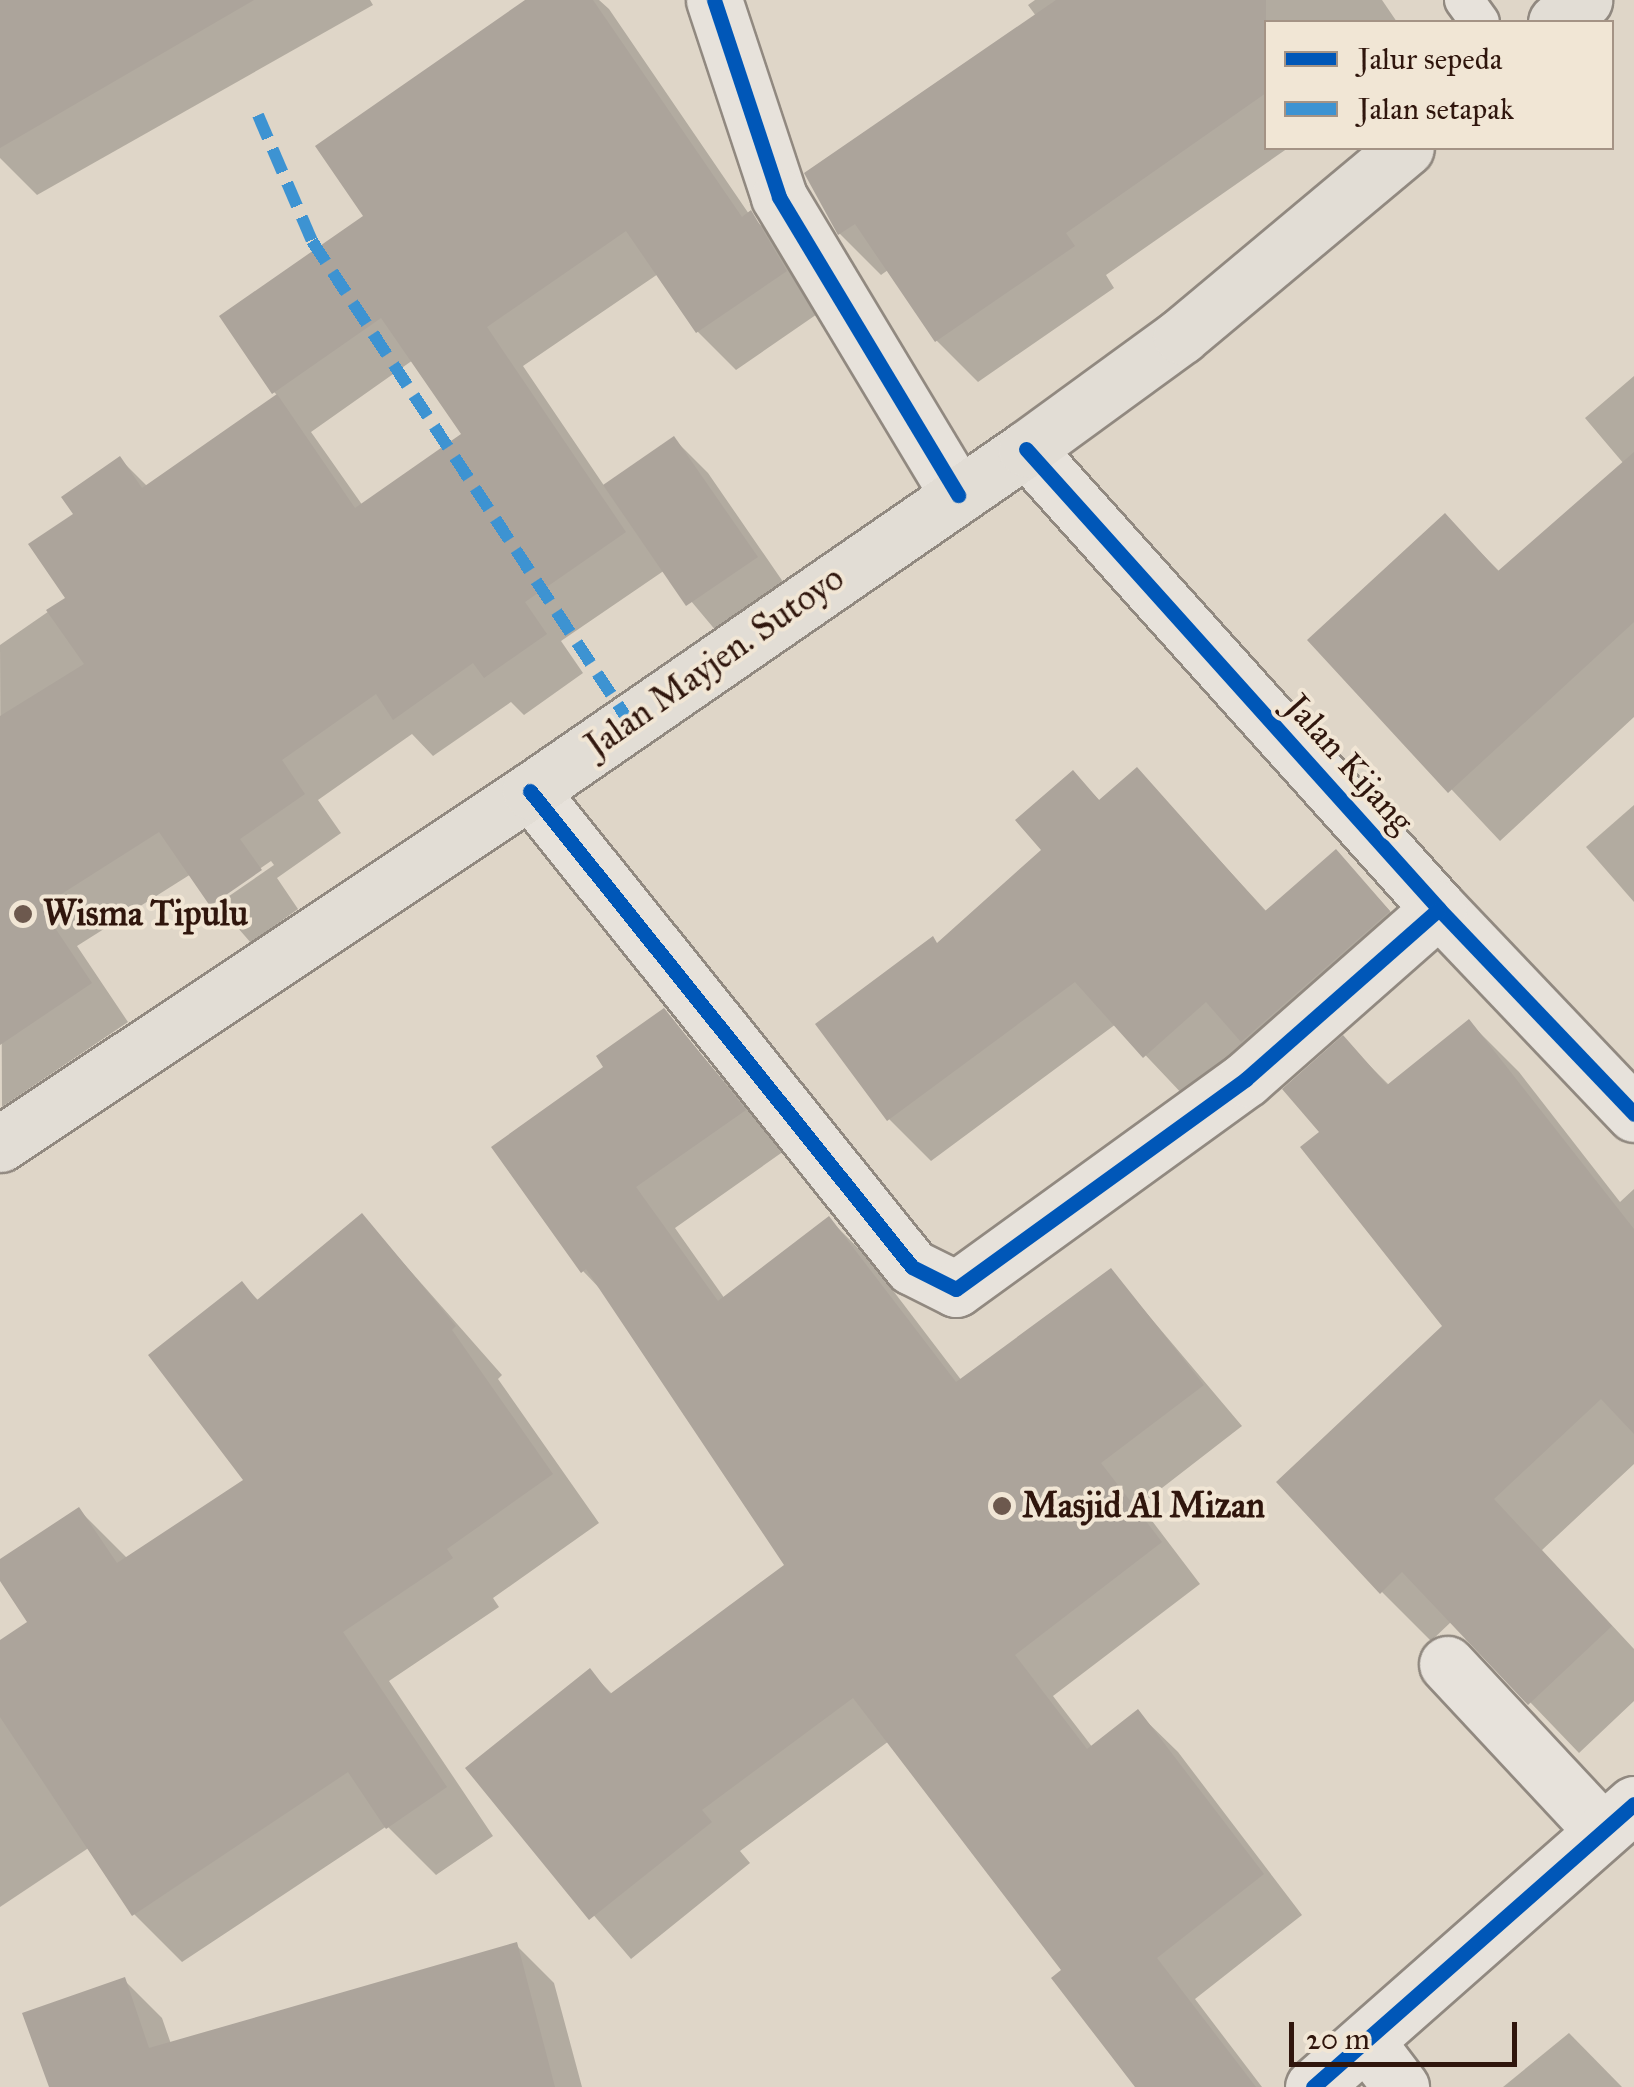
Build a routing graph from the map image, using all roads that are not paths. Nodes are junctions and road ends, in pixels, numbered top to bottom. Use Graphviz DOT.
graph roads {
  1 [pos="714,0"];
  2 [pos="1584,0"];
  3 [pos="1559,20"];
  4 [pos="1404,150"];
  5 [pos="1026,449"];
  6 [pos="958,495"];
  7 [pos="530,792"];
  8 [pos="1438,909"];
  9 [pos="1634,1114"];
  10 [pos="0,1144"];
  11 [pos="1448,1664"];
  12 [pos="1618,1817"];
  13 [pos="1366,2041"];
  14 [pos="1313,2087"];
  15 [pos="1401,2087"];
  1 -- 6 [label="street"];
  2 -- 3 [label="highway"];
  4 -- 5 [label="highway, Jalan Mayjen. Sutoyo"];
  5 -- 6 [label="highway, Jalan Mayjen. Sutoyo"];
  5 -- 8 [label="street, Jalan Kijang"];
  6 -- 7 [label="highway, Jalan Mayjen. Sutoyo"];
  7 -- 8 [label="street"];
  7 -- 10 [label="highway, Jalan Mayjen. Sutoyo"];
  8 -- 9 [label="street, Jalan Kijang"];
  11 -- 12 [label="street"];
  12 -- 13 [label="street"];
  13 -- 14 [label="street"];
  13 -- 15 [label="street"];
}
